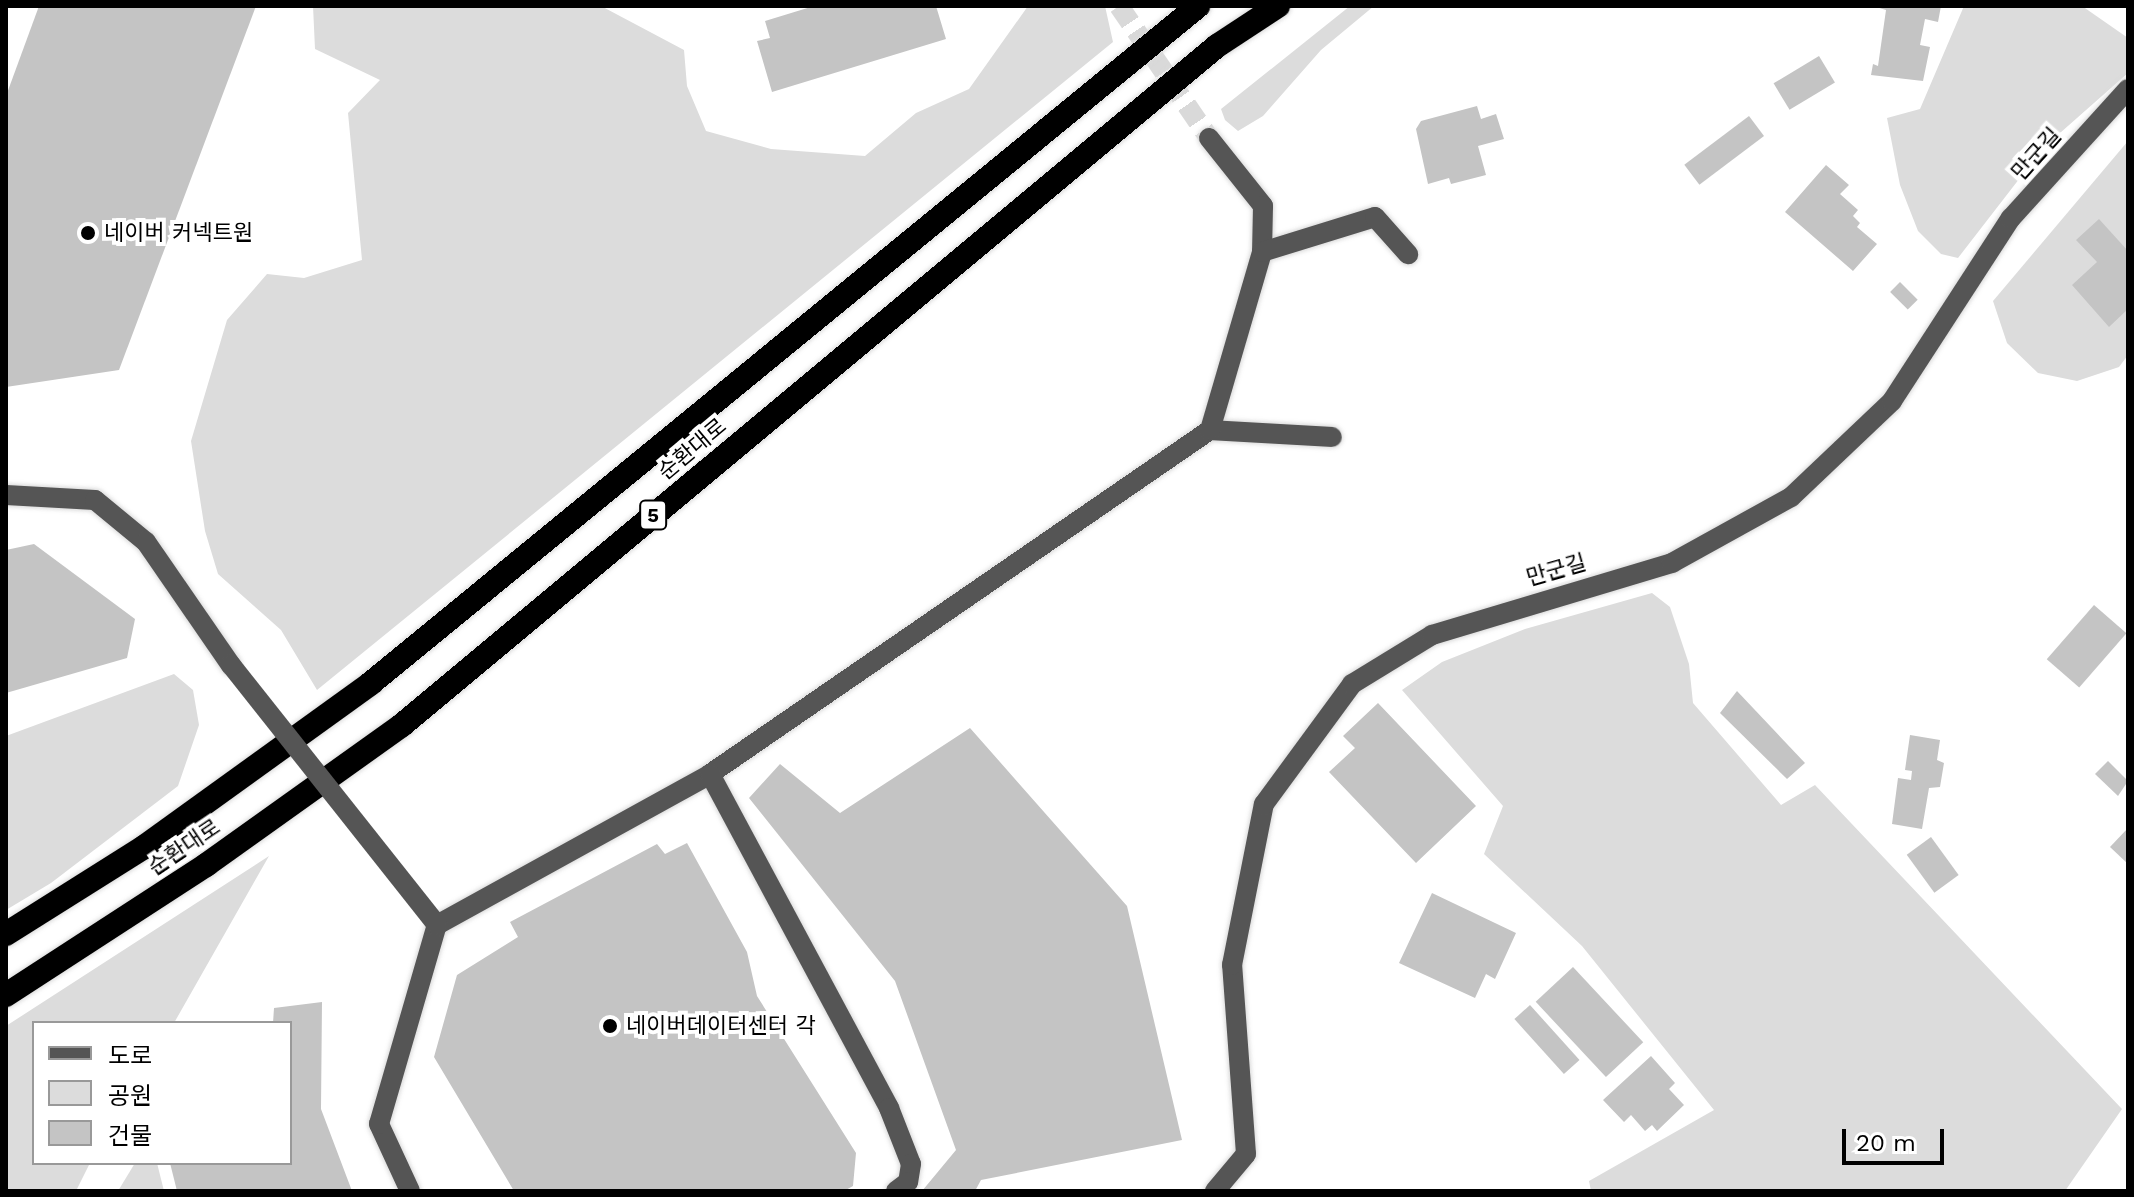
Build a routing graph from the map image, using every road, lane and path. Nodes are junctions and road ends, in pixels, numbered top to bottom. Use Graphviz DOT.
graph roads {
  1 [pos="1198,6"];
  2 [pos="1278,6"];
  3 [pos="2128,89"];
  4 [pos="1209,138"];
  5 [pos="1262,252"];
  6 [pos="1408,254"];
  7 [pos="1210,430"];
  8 [pos="1332,437"];
  9 [pos="6,495"];
  10 [pos="710,774"];
  11 [pos="437,925"];
  12 [pos="6,934"];
  13 [pos="6,995"];
  14 [pos="410,1191"];
  15 [pos="896,1191"];
  16 [pos="1215,1191"];
  1 -- 12 [label="highway, 순환대로 / 5"];
  2 -- 13 [label="highway, 순환대로 / 5"];
  3 -- 16 [label="street, 만군길"];
  4 -- 5 [label="street"];
  5 -- 6 [label="street"];
  5 -- 7 [label="street"];
  7 -- 8 [label="street"];
  7 -- 10 [label="street"];
  9 -- 11 [label="street, bridge"];
  10 -- 11 [label="street"];
  10 -- 15 [label="street"];
  11 -- 14 [label="street"];
}
